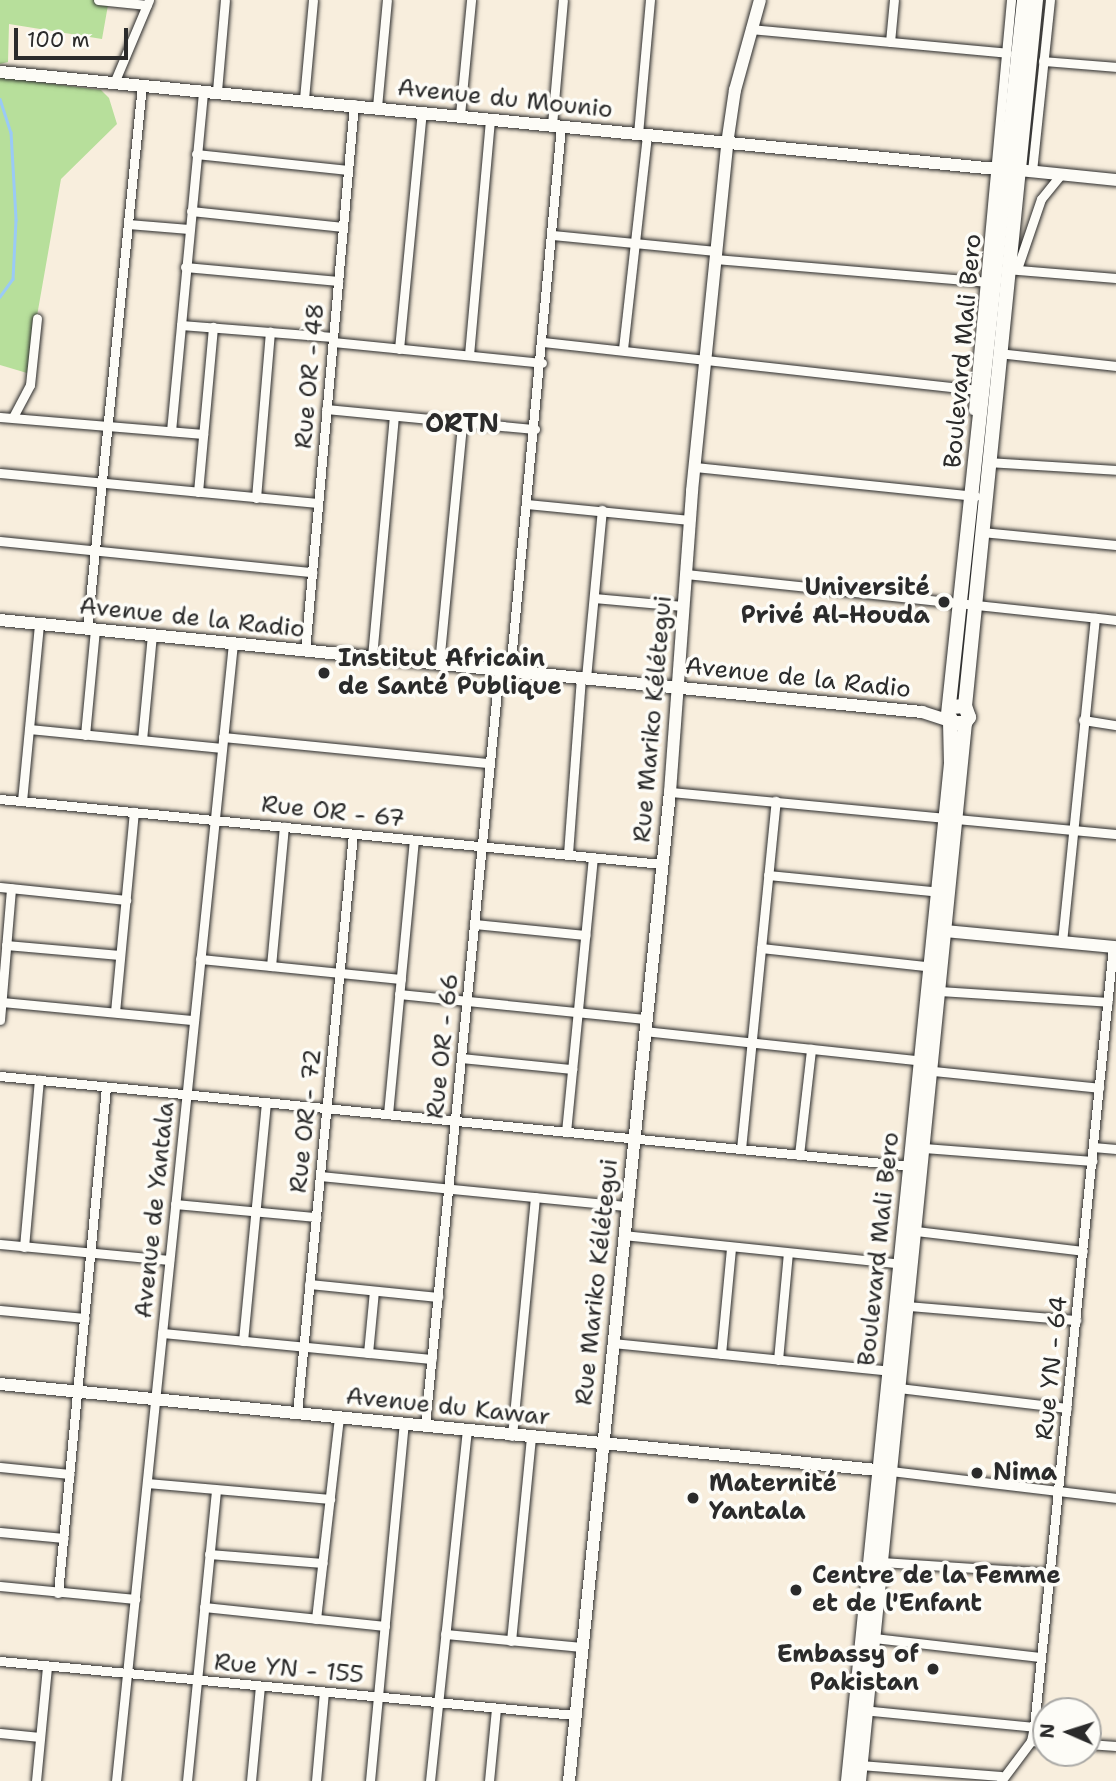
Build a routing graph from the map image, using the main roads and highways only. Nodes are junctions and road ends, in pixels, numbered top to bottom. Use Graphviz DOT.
graph roads {
  1 [pos="1024,0"];
  2 [pos="1036,0"];
  3 [pos="1013,170"];
  4 [pos="994,283"];
  5 [pos="984,390"];
  6 [pos="974,496"];
  7 [pos="962,602"];
  8 [pos="936,967"];
  9 [pos="929,1065"];
  10 [pos="916,1166"];
  11 [pos="906,1265"];
  12 [pos="895,1371"];
  13 [pos="886,1471"];
  14 [pos="861,1710"];
  15 [pos="848,1781"];
  16 [pos="859,1781"];
  1 -- 3 [label="main road, Boulevard Mali Bero"];
  2 -- 3 [label="main road, Boulevard Mali Bero"];
  3 -- 4 [label="main road, Boulevard Mali Bero"];
  3 -- 4 [label="main road, Boulevard Mali Bero"];
  4 -- 5 [label="main road, Boulevard Mali Bero"];
  4 -- 5 [label="main road, Boulevard Mali Bero"];
  5 -- 6 [label="main road, Boulevard Mali Bero"];
  5 -- 6 [label="main road, Boulevard Mali Bero"];
  6 -- 7 [label="main road, Boulevard Mali Bero"];
  6 -- 7 [label="main road, Boulevard Mali Bero"];
  7 -- 8 [label="main road, Boulevard Mali Bero"];
  8 -- 9 [label="main road, Boulevard Mali Bero"];
  8 -- 9 [label="main road, Boulevard Mali Bero"];
  9 -- 10 [label="main road, Boulevard Mali Bero"];
  9 -- 10 [label="main road, Boulevard Mali Bero"];
  10 -- 11 [label="main road, Boulevard Mali Bero"];
  10 -- 11 [label="main road, Boulevard Mali Bero"];
  11 -- 12 [label="main road, Boulevard Mali Bero"];
  11 -- 12 [label="main road, Boulevard Mali Bero"];
  12 -- 13 [label="main road, Boulevard Mali Bero"];
  12 -- 13 [label="main road, Boulevard Mali Bero"];
  13 -- 14 [label="main road, Boulevard Mali Bero"];
  13 -- 14 [label="main road, Boulevard Mali Bero"];
  14 -- 15 [label="main road, Boulevard Mali Bero"];
  14 -- 16 [label="main road, Boulevard Mali Bero"];
}
